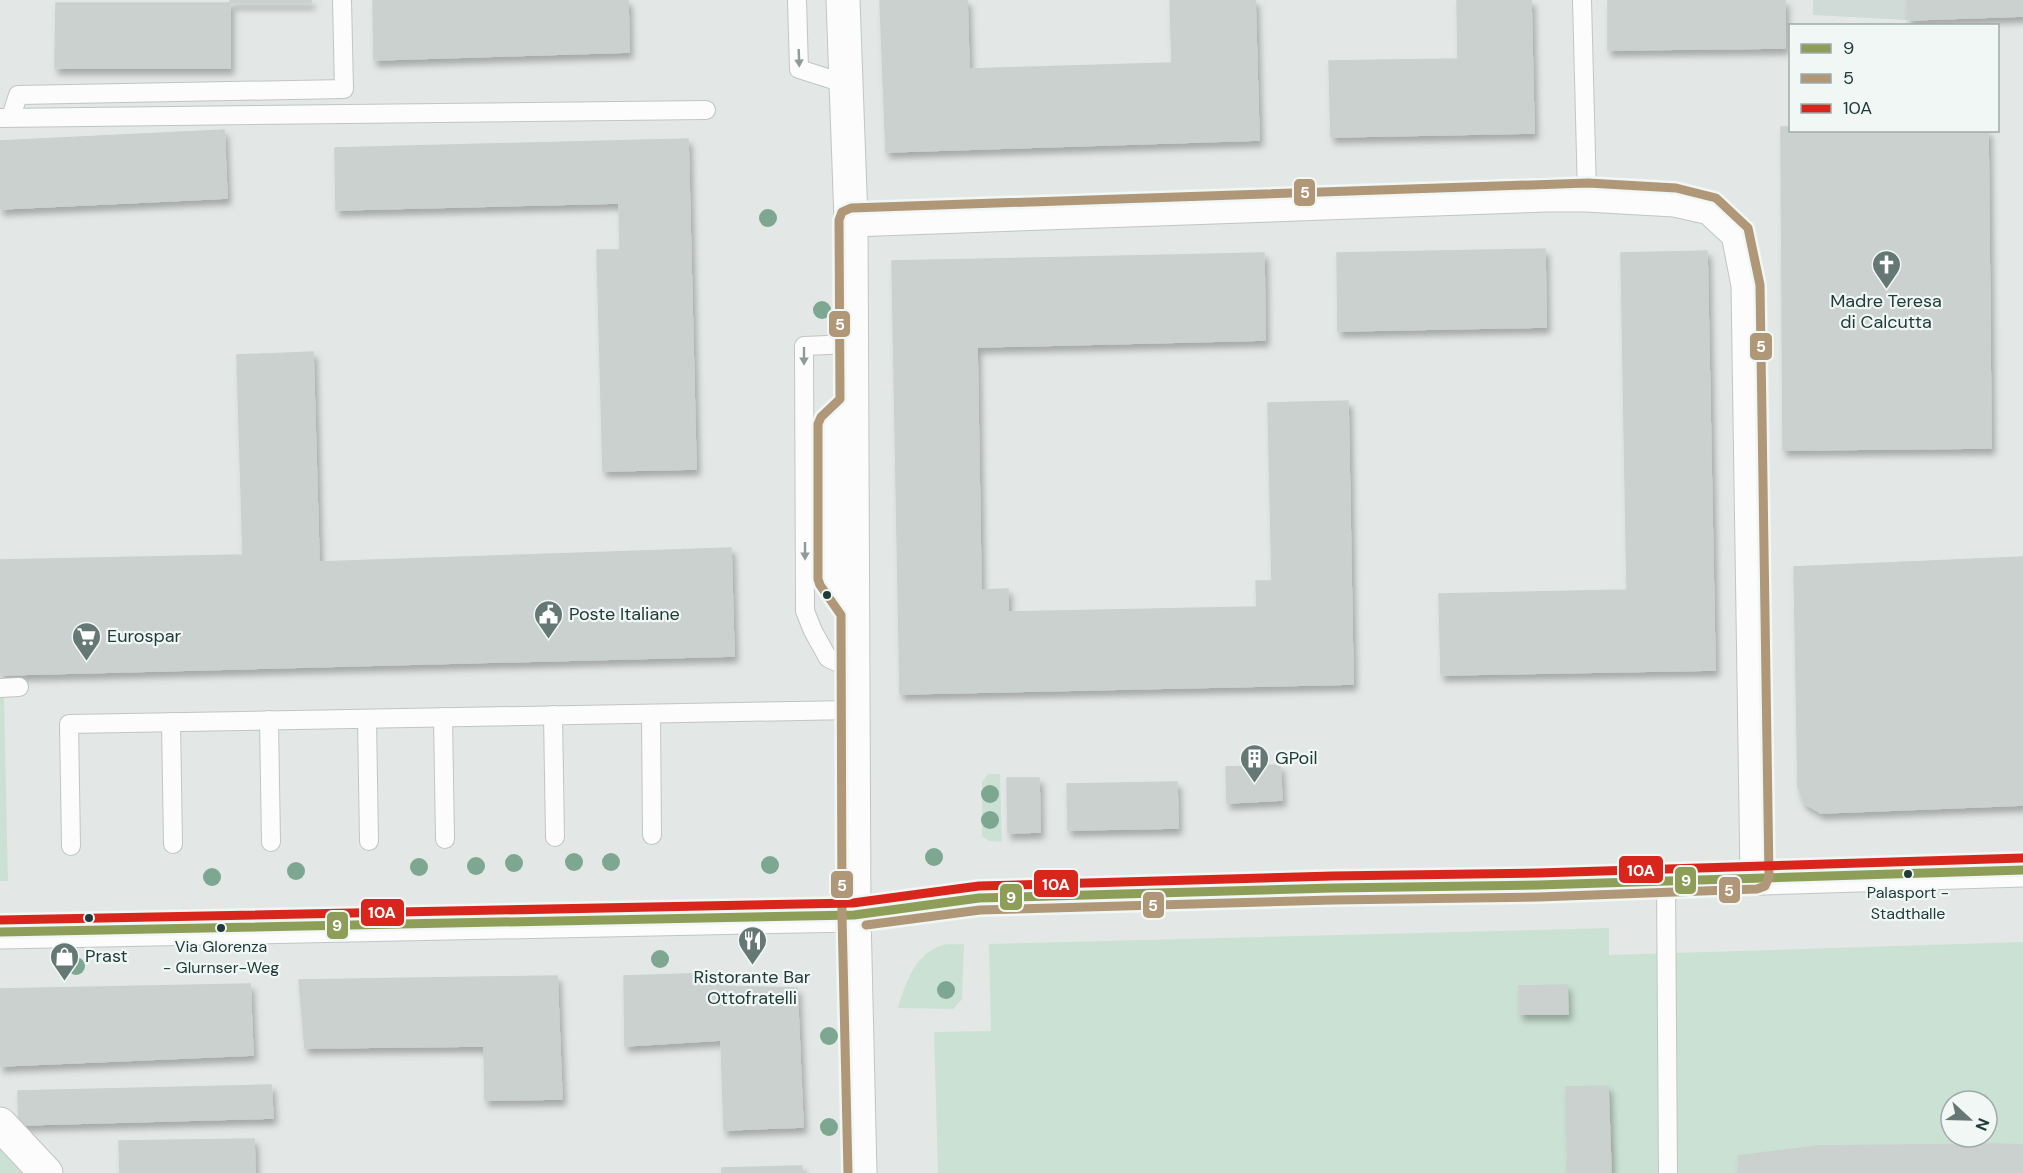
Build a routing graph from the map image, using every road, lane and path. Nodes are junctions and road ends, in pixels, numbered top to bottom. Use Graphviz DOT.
graph roads {
  1 [pos="342,0"];
  2 [pos="797,0"];
  3 [pos="843,0"];
  4 [pos="1582,0"];
  5 [pos="846,84"];
  6 [pos="706,110"];
  7 [pos="6,118"];
  8 [pos="1587,195"];
  9 [pos="851,220"];
  10 [pos="852,344"];
  11 [pos="852,669"];
  12 [pos="19,687"];
  13 [pos="0,688"];
  14 [pos="853,710"];
  15 [pos="651,714"];
  16 [pos="554,715"];
  17 [pos="443,717"];
  18 [pos="367,719"];
  19 [pos="269,720"];
  20 [pos="171,722"];
  21 [pos="652,835"];
  22 [pos="555,837"];
  23 [pos="445,839"];
  24 [pos="369,841"];
  25 [pos="271,842"];
  26 [pos="173,844"];
  27 [pos="71,846"];
  28 [pos="2023,870"];
  29 [pos="1757,877"];
  30 [pos="1666,881"];
  31 [pos="854,915"];
  32 [pos="0,932"];
  33 [pos="0,1124"];
  34 [pos="46,1173"];
  35 [pos="860,1173"];
  36 [pos="1668,1173"];
  1 -- 7 [label="lane"];
  2 -- 5 [label="lane, one-way"];
  3 -- 5 [label="street"];
  4 -- 8 [label="lane"];
  5 -- 9 [label="street"];
  6 -- 7 [label="lane"];
  8 -- 9 [label="street"];
  8 -- 29 [label="street"];
  9 -- 10 [label="street"];
  10 -- 11 [label="street"];
  10 -- 11 [label="lane, one-way"];
  11 -- 14 [label="street"];
  12 -- 13 [label="lane"];
  14 -- 15 [label="lane"];
  14 -- 31 [label="street"];
  15 -- 16 [label="lane"];
  15 -- 21 [label="lane"];
  16 -- 17 [label="lane"];
  16 -- 22 [label="lane"];
  17 -- 18 [label="lane"];
  17 -- 23 [label="lane"];
  18 -- 19 [label="lane"];
  18 -- 24 [label="lane"];
  19 -- 20 [label="lane"];
  19 -- 25 [label="lane"];
  20 -- 26 [label="lane"];
  20 -- 27 [label="lane"];
  28 -- 29 [label="street"];
  29 -- 30 [label="street"];
  30 -- 31 [label="street"];
  30 -- 36 [label="lane"];
  31 -- 32 [label="street"];
  31 -- 35 [label="street"];
  33 -- 34 [label="street"];
}
